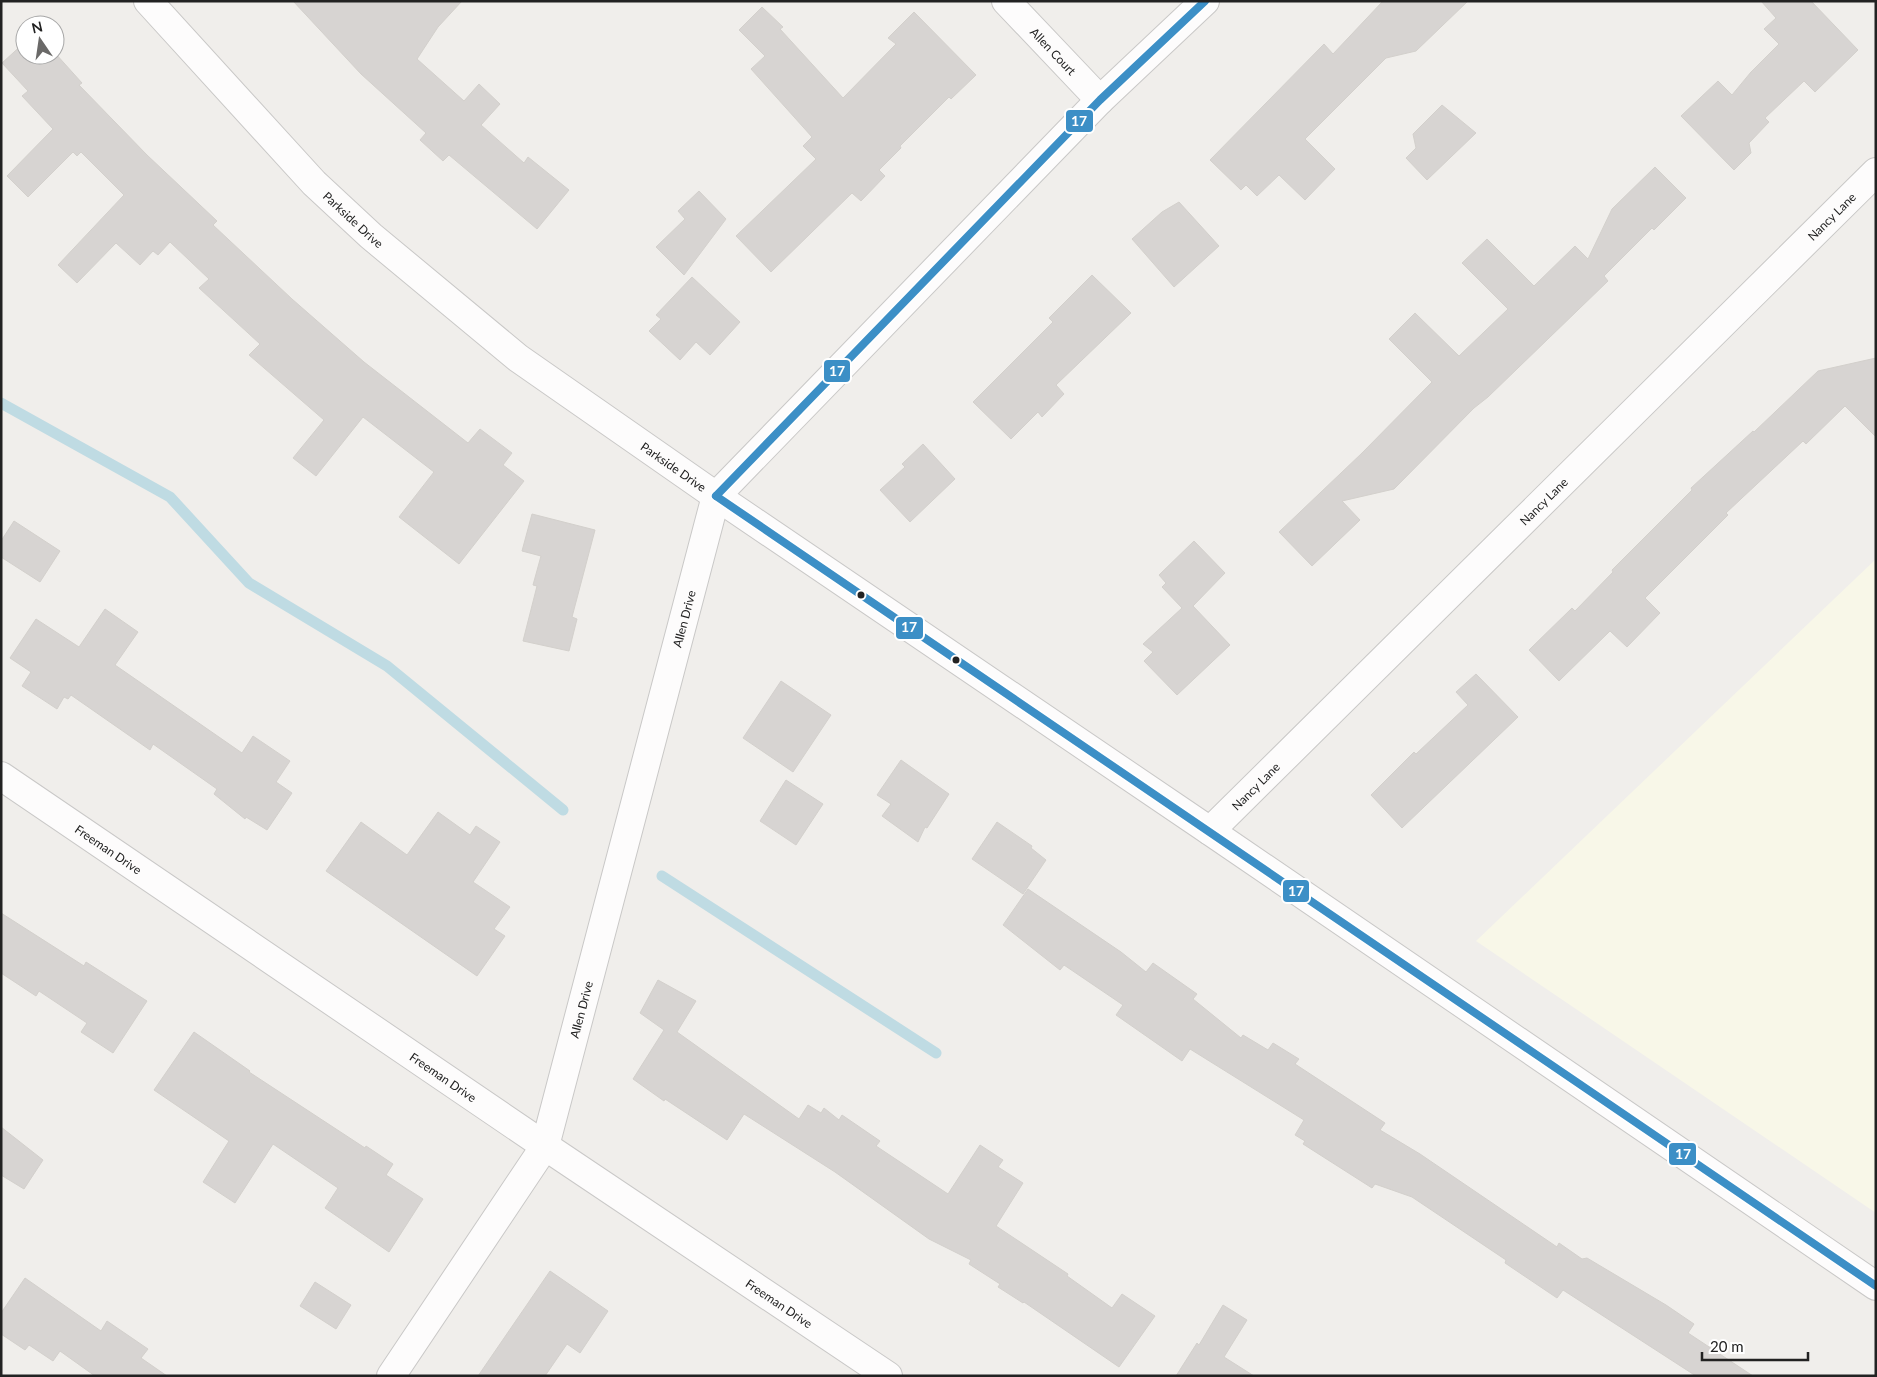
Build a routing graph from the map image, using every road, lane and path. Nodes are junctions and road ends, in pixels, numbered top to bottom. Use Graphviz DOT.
graph roads {
  1 [pos="148,1"];
  2 [pos="1006,1"];
  3 [pos="1205,1"];
  4 [pos="1100,100"];
  5 [pos="1876,172"];
  6 [pos="716,496"];
  7 [pos="1,776"];
  8 [pos="1210,830"];
  9 [pos="545,1146"];
  10 [pos="1876,1286"];
  11 [pos="391,1376"];
  12 [pos="888,1376"];
  1 -- 6 [label="street, Parkside Drive"];
  2 -- 4 [label="street, Allen Court"];
  3 -- 4 [label="street, Allen Drive"];
  4 -- 6 [label="street, Allen Drive"];
  5 -- 8 [label="street, Nancy Lane"];
  6 -- 8 [label="street, Parkside Drive"];
  6 -- 9 [label="street, Allen Drive"];
  7 -- 9 [label="street, Freeman Drive"];
  8 -- 10 [label="street, Parkside Drive"];
  9 -- 11 [label="street, Allen Drive"];
  9 -- 12 [label="street, Freeman Drive"];
}
